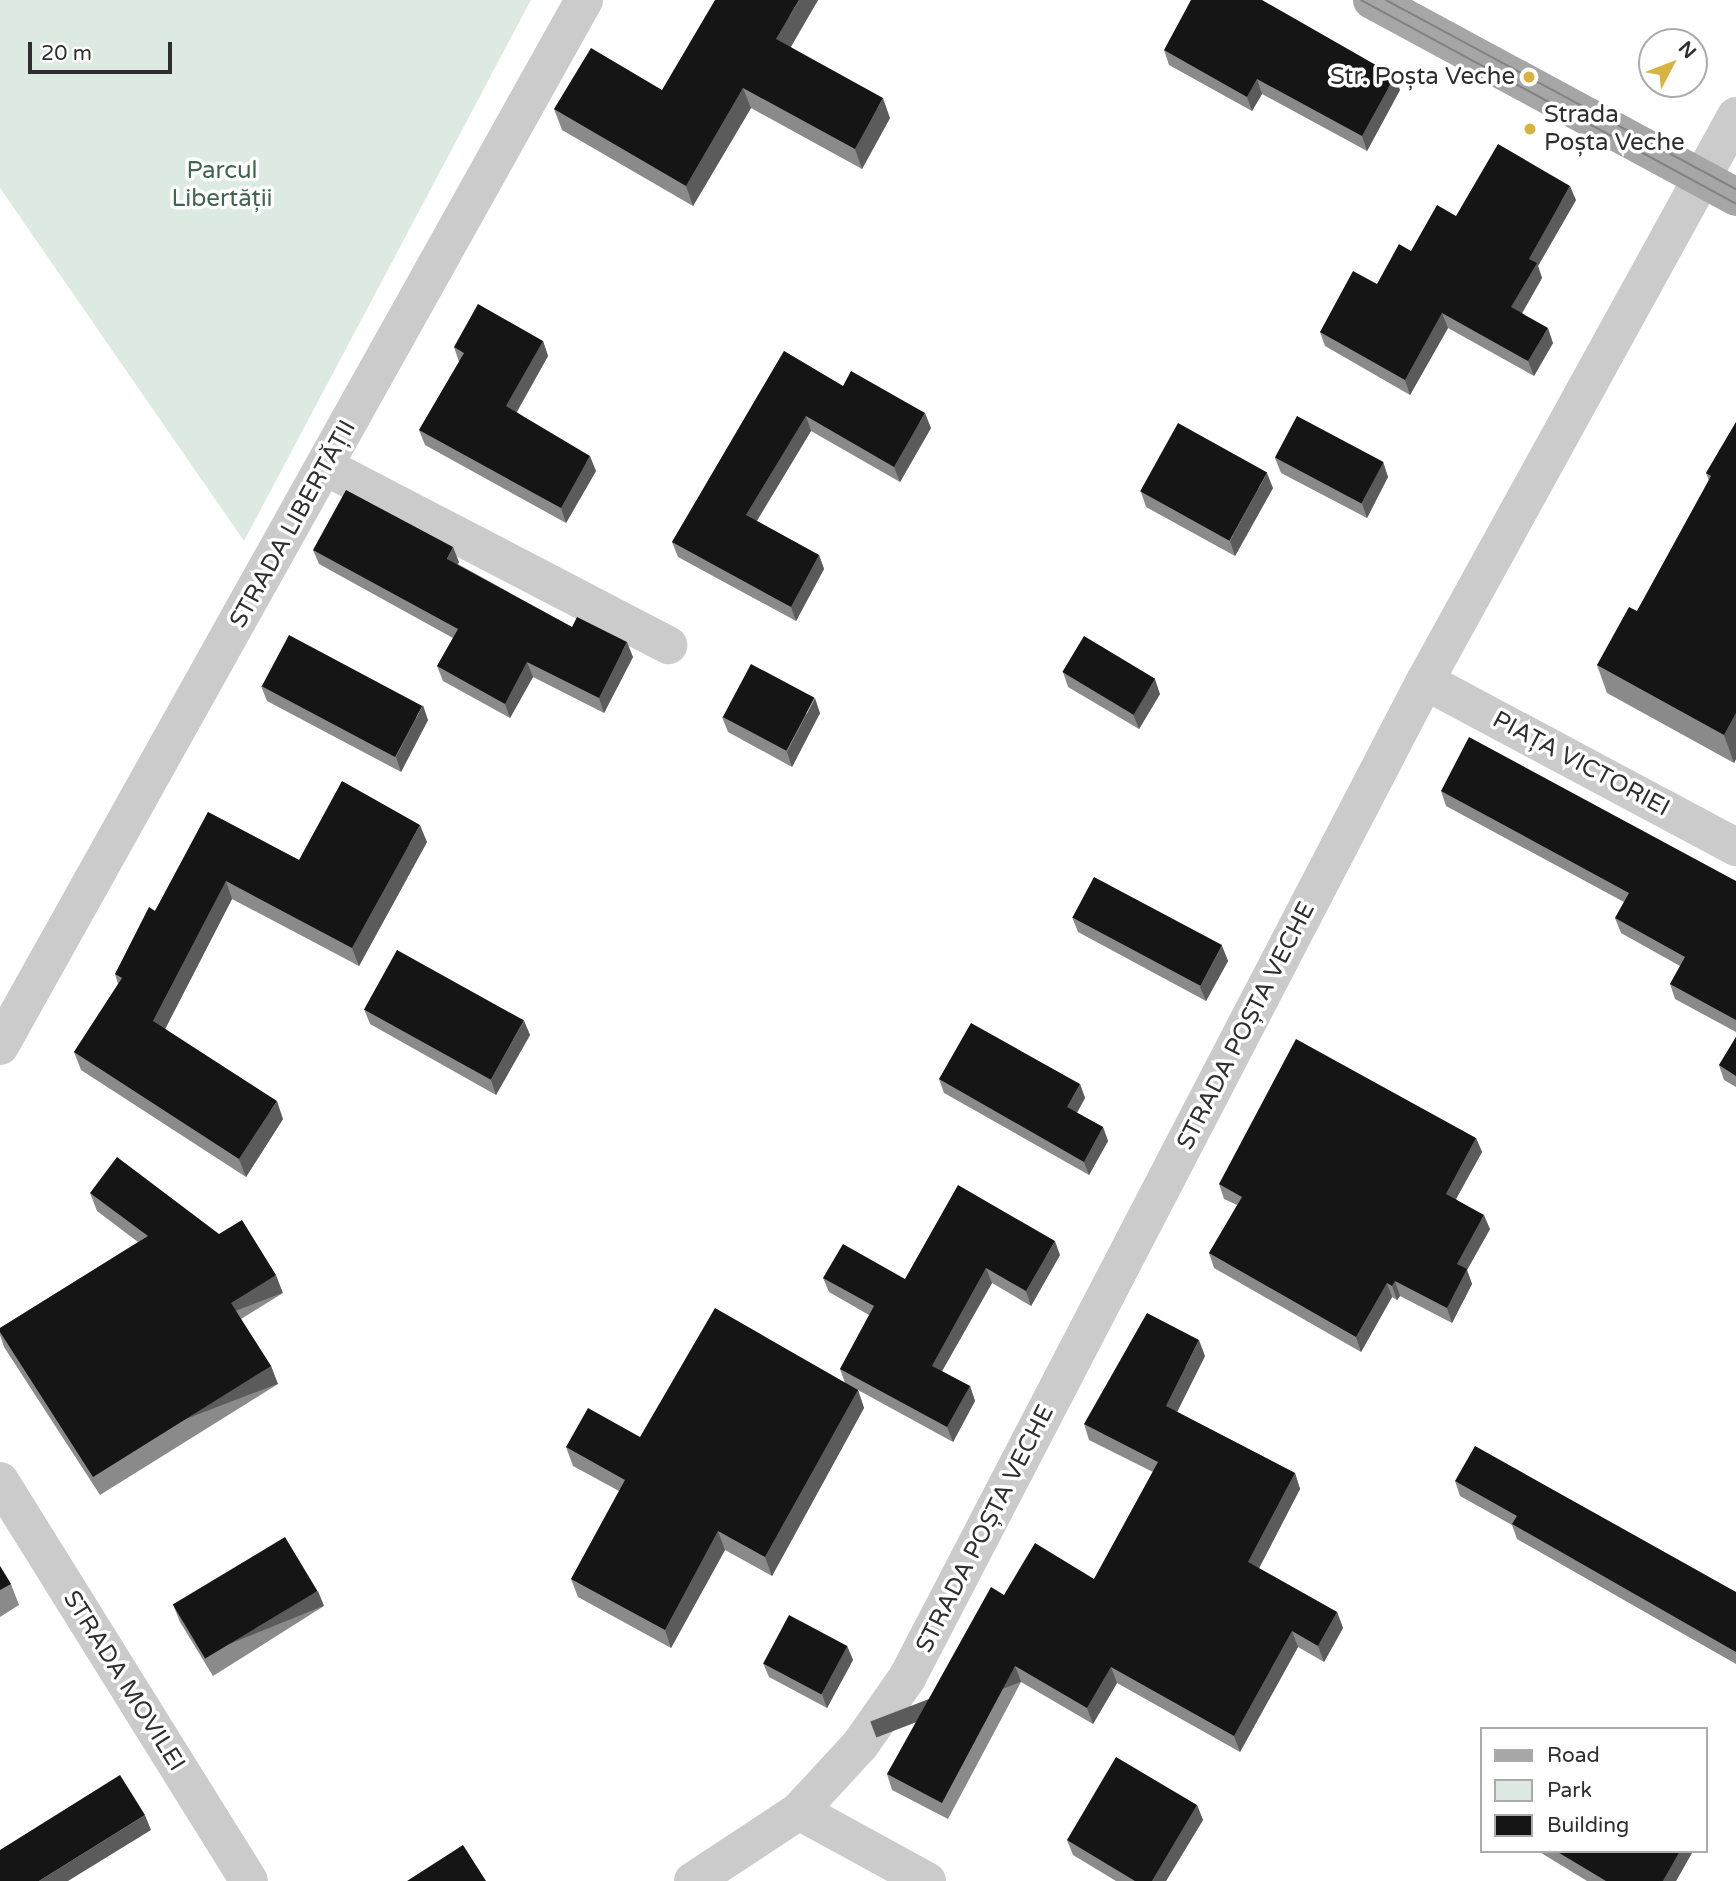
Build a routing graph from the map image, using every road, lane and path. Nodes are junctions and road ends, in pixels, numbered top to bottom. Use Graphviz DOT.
graph roads {
  1 [pos="584,0"];
  2 [pos="1372,0"];
  3 [pos="1736,116"];
  4 [pos="1701,178"];
  5 [pos="1736,197"];
  6 [pos="326,467"];
  7 [pos="668,645"];
  8 [pos="1425,681"];
  9 [pos="1736,847"];
  10 [pos="0,1046"];
  11 [pos="0,1480"];
  12 [pos="799,1811"];
  13 [pos="249,1881"];
  14 [pos="693,1881"];
  15 [pos="927,1881"];
  1 -- 6 [label="street, STRADA LIBERTĂȚII"];
  2 -- 4 [label="main road"];
  3 -- 4 [label="street, STRADA POȘTA VECHE"];
  4 -- 5 [label="main road"];
  4 -- 8 [label="street, STRADA POȘTA VECHE"];
  6 -- 7 [label="street"];
  6 -- 10 [label="street, STRADA LIBERTĂȚII"];
  8 -- 9 [label="street, PIAȚA VICTORIEI"];
  8 -- 12 [label="street, STRADA POȘTA VECHE"];
  11 -- 13 [label="street, STRADA MOVILEI"];
  12 -- 14 [label="street, STRADA POȘTA VECHE"];
  12 -- 15 [label="street"];
}
